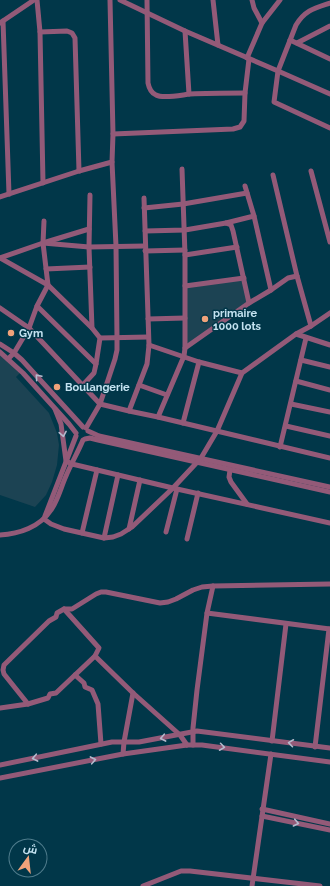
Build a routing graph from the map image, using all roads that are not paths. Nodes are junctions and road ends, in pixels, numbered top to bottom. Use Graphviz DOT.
graph roads {
  1 [pos="36,0"];
  2 [pos="110,0"];
  3 [pos="120,0"];
  4 [pos="147,0"];
  5 [pos="213,0"];
  6 [pos="252,0"];
  7 [pos="280,0"];
  8 [pos="330,2"];
  9 [pos="147,12"];
  10 [pos="2,22"];
  11 [pos="262,23"];
  12 [pos="330,26"];
  13 [pos="185,31"];
  14 [pos="40,32"];
  15 [pos="290,40"];
  16 [pos="297,43"];
  17 [pos="218,45"];
  18 [pos="248,58"];
  19 [pos="330,59"];
  20 [pos="278,70"];
  21 [pos="245,93"];
  22 [pos="189,94"];
  23 [pos="330,94"];
  24 [pos="329,128"];
  25 [pos="113,134"];
  26 [pos="112,162"];
  27 [pos="182,169"];
  28 [pos="79,171"];
  29 [pos="311,171"];
  30 [pos="273,175"];
  31 [pos="43,183"];
  32 [pos="245,186"];
  33 [pos="247,193"];
  34 [pos="9,194"];
  35 [pos="90,195"];
  36 [pos="0,197"];
  37 [pos="144,198"];
  38 [pos="183,204"];
  39 [pos="144,208"];
  40 [pos="254,216"];
  41 [pos="44,222"];
  42 [pos="226,223"];
  43 [pos="90,229"];
  44 [pos="185,230"];
  45 [pos="145,231"];
  46 [pos="330,242"];
  47 [pos="43,243"];
  48 [pos="116,246"];
  49 [pos="89,247"];
  50 [pos="237,247"];
  51 [pos="145,249"];
  52 [pos="185,253"];
  53 [pos="0,258"];
  54 [pos="90,267"];
  55 [pos="46,269"];
  56 [pos="297,276"];
  57 [pos="244,278"];
  58 [pos="48,285"];
  59 [pos="184,286"];
  60 [pos="271,290"];
  61 [pos="249,303"];
  62 [pos="37,306"];
  63 [pos="0,308"];
  64 [pos="330,313"];
  65 [pos="185,318"];
  66 [pos="148,319"];
  67 [pos="311,326"];
  68 [pos="29,328"];
  69 [pos="92,328"];
  70 [pos="296,334"];
  71 [pos="148,337"];
  72 [pos="100,338"];
  73 [pos="117,338"];
  74 [pos="306,338"];
  75 [pos="0,344"];
  76 [pos="149,345"];
  77 [pos="330,345"];
  78 [pos="185,348"];
  79 [pos="0,352"];
  80 [pos="14,353"];
  81 [pos="184,356"];
  82 [pos="8,359"];
  83 [pos="301,360"];
  84 [pos="200,362"];
  85 [pos="96,364"];
  86 [pos="330,367"];
  87 [pos="242,373"];
  88 [pos="296,381"];
  89 [pos="139,385"];
  90 [pos="82,386"];
  91 [pos="330,390"];
  92 [pos="167,395"];
  93 [pos="100,404"];
  94 [pos="291,404"];
  95 [pos="55,409"];
  96 [pos="129,411"];
  97 [pos="330,412"];
  98 [pos="158,417"];
  99 [pos="183,423"];
  100 [pos="286,426"];
  101 [pos="86,429"];
  102 [pos="217,432"];
  103 [pos="76,434"];
  104 [pos="330,436"];
  105 [pos="84,439"];
  106 [pos="280,447"];
  107 [pos="201,458"];
  108 [pos="330,458"];
  109 [pos="69,462"];
  110 [pos="197,463"];
  111 [pos="97,470"];
  112 [pos="230,470"];
  113 [pos="118,475"];
  114 [pos="140,480"];
  115 [pos="330,487"];
  116 [pos="175,488"];
  117 [pos="330,492"];
  118 [pos="198,493"];
  119 [pos="247,504"];
  120 [pos="44,519"];
  121 [pos="330,523"];
  122 [pos="129,528"];
  123 [pos="166,532"];
  124 [pos="82,533"];
  125 [pos="0,535"];
  126 [pos="104,538"];
  127 [pos="187,539"];
  128 [pos="330,584"];
  129 [pos="213,586"];
  130 [pos="64,609"];
  131 [pos="208,613"];
  132 [pos="286,624"];
  133 [pos="330,629"];
  134 [pos="95,656"];
  135 [pos="75,675"];
  136 [pos="133,693"];
  137 [pos="28,704"];
  138 [pos="0,708"];
  139 [pos="193,732"];
  140 [pos="180,735"];
  141 [pos="272,741"];
  142 [pos="124,742"];
  143 [pos="101,744"];
  144 [pos="187,745"];
  145 [pos="193,745"];
  146 [pos="315,746"];
  147 [pos="330,748"];
  148 [pos="123,754"];
  149 [pos="271,754"];
  150 [pos="330,762"];
  151 [pos="0,765"];
  152 [pos="0,778"];
  153 [pos="262,809"];
  154 [pos="262,816"];
  155 [pos="330,824"];
  156 [pos="330,830"];
  157 [pos="253,878"];
  158 [pos="143,886"];
  159 [pos="252,886"];
  160 [pos="320,886"];
  1 -- 10 [label="street"];
  1 -- 14 [label="street"];
  2 -- 25 [label="street"];
  3 -- 9 [label="street"];
  4 -- 9 [label="street"];
  5 -- 17 [label="street"];
  6 -- 11 [label="street"];
  7 -- 11 [label="street"];
  8 -- 15 [label="street"];
  9 -- 13 [label="street"];
  9 -- 22 [label="street"];
  10 -- 34 [label="street"];
  11 -- 18 [label="street"];
  12 -- 16 [label="street"];
  13 -- 17 [label="street"];
  13 -- 22 [label="street"];
  14 -- 28 [label="street"];
  14 -- 31 [label="street"];
  15 -- 16 [label="street"];
  15 -- 20 [label="street"];
  16 -- 19 [label="street"];
  17 -- 18 [label="street"];
  18 -- 20 [label="street"];
  18 -- 21 [label="street"];
  20 -- 23 [label="street"];
  20 -- 24 [label="street"];
  21 -- 22 [label="street"];
  21 -- 25 [label="street"];
  25 -- 26 [label="street"];
  26 -- 28 [label="street"];
  26 -- 48 [label="street"];
  27 -- 38 [label="street"];
  28 -- 31 [label="street"];
  29 -- 46 [label="street"];
  30 -- 56 [label="street"];
  31 -- 34 [label="street"];
  32 -- 33 [label="street"];
  33 -- 38 [label="street"];
  33 -- 40 [label="street"];
  34 -- 36 [label="street"];
  35 -- 43 [label="street"];
  37 -- 39 [label="street"];
  38 -- 39 [label="street"];
  38 -- 44 [label="street"];
  39 -- 45 [label="street"];
  40 -- 42 [label="street"];
  40 -- 60 [label="street"];
  41 -- 47 [label="street"];
  42 -- 44 [label="street"];
  42 -- 50 [label="street"];
  43 -- 47 [label="street"];
  43 -- 49 [label="street"];
  44 -- 45 [label="street"];
  44 -- 52 [label="street"];
  45 -- 51 [label="street"];
  47 -- 49 [label="street"];
  47 -- 53 [label="street"];
  47 -- 55 [label="street"];
  48 -- 49 [label="street"];
  48 -- 51 [label="street"];
  48 -- 73 [label="street"];
  49 -- 54 [label="street"];
  50 -- 52 [label="street"];
  50 -- 57 [label="street"];
  51 -- 52 [label="street"];
  51 -- 66 [label="street"];
  52 -- 59 [label="street"];
  53 -- 58 [label="street"];
  54 -- 55 [label="street"];
  54 -- 69 [label="street"];
  55 -- 58 [label="street"];
  56 -- 60 [label="street"];
  56 -- 67 [label="street"];
  57 -- 59 [label="street"];
  57 -- 61 [label="street"];
  58 -- 62 [label="street"];
  58 -- 69 [label="street"];
  59 -- 65 [label="street"];
  60 -- 61 [label="street"];
  61 -- 78 [label="street"];
  62 -- 68 [label="street"];
  62 -- 85 [label="street"];
  63 -- 68 [label="street"];
  64 -- 67 [label="street"];
  65 -- 66 [label="street"];
  65 -- 78 [label="street"];
  66 -- 71 [label="street"];
  67 -- 70 [label="street"];
  68 -- 80 [label="street"];
  68 -- 90 [label="street"];
  69 -- 72 [label="street"];
  70 -- 74 [label="street"];
  70 -- 87 [label="street"];
  71 -- 73 [label="street"];
  71 -- 76 [label="street"];
  72 -- 73 [label="street"];
  72 -- 85 [label="street"];
  73 -- 93 [label="street"];
  74 -- 77 [label="street"];
  74 -- 83 [label="street"];
  75 -- 80 [label="street"];
  76 -- 81 [label="street"];
  76 -- 89 [label="street"];
  78 -- 81 [label="street"];
  79 -- 82 [label="street"];
  80 -- 82 [label="street"];
  101 -- 80 [label="street, one-way"];
  81 -- 84 [label="street"];
  81 -- 92 [label="street"];
  82 -- 95 [label="street"];
  83 -- 86 [label="street"];
  83 -- 88 [label="street"];
  84 -- 87 [label="street"];
  84 -- 99 [label="street"];
  85 -- 90 [label="street"];
  87 -- 102 [label="street"];
  88 -- 91 [label="street"];
  88 -- 94 [label="street"];
  89 -- 92 [label="street"];
  89 -- 96 [label="street"];
  90 -- 93 [label="street"];
  92 -- 98 [label="street"];
  93 -- 96 [label="street"];
  93 -- 101 [label="street"];
  94 -- 97 [label="street"];
  94 -- 100 [label="street"];
  95 -- 103 [label="street"];
  95 -- 109 [label="street, one-way"];
  96 -- 98 [label="street"];
  98 -- 99 [label="street"];
  99 -- 102 [label="street"];
  100 -- 104 [label="street"];
  100 -- 106 [label="street"];
  101 -- 103 [label="street"];
  101 -- 105 [label="street"];
  101 -- 107 [label="street"];
  102 -- 106 [label="street"];
  102 -- 107 [label="street"];
  103 -- 105 [label="street"];
  103 -- 109 [label="street"];
  105 -- 109 [label="street"];
  105 -- 110 [label="street"];
  106 -- 108 [label="street"];
  107 -- 110 [label="street"];
  107 -- 115 [label="street"];
  109 -- 111 [label="street"];
  109 -- 120 [label="street"];
  110 -- 112 [label="street"];
  110 -- 116 [label="street"];
  111 -- 113 [label="street"];
  111 -- 124 [label="street"];
  112 -- 117 [label="street"];
  112 -- 119 [label="street"];
  113 -- 114 [label="street"];
  113 -- 126 [label="street"];
  114 -- 116 [label="street"];
  114 -- 122 [label="street"];
  116 -- 118 [label="street"];
  116 -- 122 [label="street"];
  116 -- 123 [label="street"];
  118 -- 119 [label="street"];
  118 -- 127 [label="street"];
  119 -- 121 [label="street"];
  120 -- 124 [label="street"];
  120 -- 125 [label="street"];
  122 -- 126 [label="street"];
  124 -- 126 [label="street"];
  128 -- 129 [label="street"];
  129 -- 130 [label="street"];
  129 -- 131 [label="street"];
  130 -- 134 [label="street"];
  130 -- 137 [label="street"];
  131 -- 132 [label="street"];
  131 -- 139 [label="street"];
  132 -- 133 [label="street"];
  132 -- 141 [label="street"];
  133 -- 146 [label="street"];
  134 -- 135 [label="street"];
  134 -- 136 [label="street"];
  135 -- 137 [label="street"];
  135 -- 143 [label="street"];
  136 -- 140 [label="street"];
  136 -- 142 [label="street"];
  137 -- 138 [label="street"];
  139 -- 140 [label="street"];
  139 -- 141 [label="street"];
  139 -- 145 [label="street"];
  140 -- 142 [label="street, one-way"];
  140 -- 144 [label="street"];
  146 -- 141 [label="street, one-way"];
  142 -- 143 [label="street"];
  142 -- 148 [label="street"];
  143 -- 151 [label="street, one-way"];
  144 -- 145 [label="street"];
  144 -- 148 [label="street"];
  145 -- 149 [label="street, one-way"];
  146 -- 147 [label="street"];
  152 -- 148 [label="street, one-way"];
  149 -- 150 [label="street"];
  149 -- 153 [label="street"];
  153 -- 154 [label="street"];
  153 -- 155 [label="street"];
  154 -- 156 [label="street, one-way"];
  154 -- 157 [label="street"];
  157 -- 158 [label="street"];
  157 -- 159 [label="street"];
  157 -- 160 [label="street"];
}
